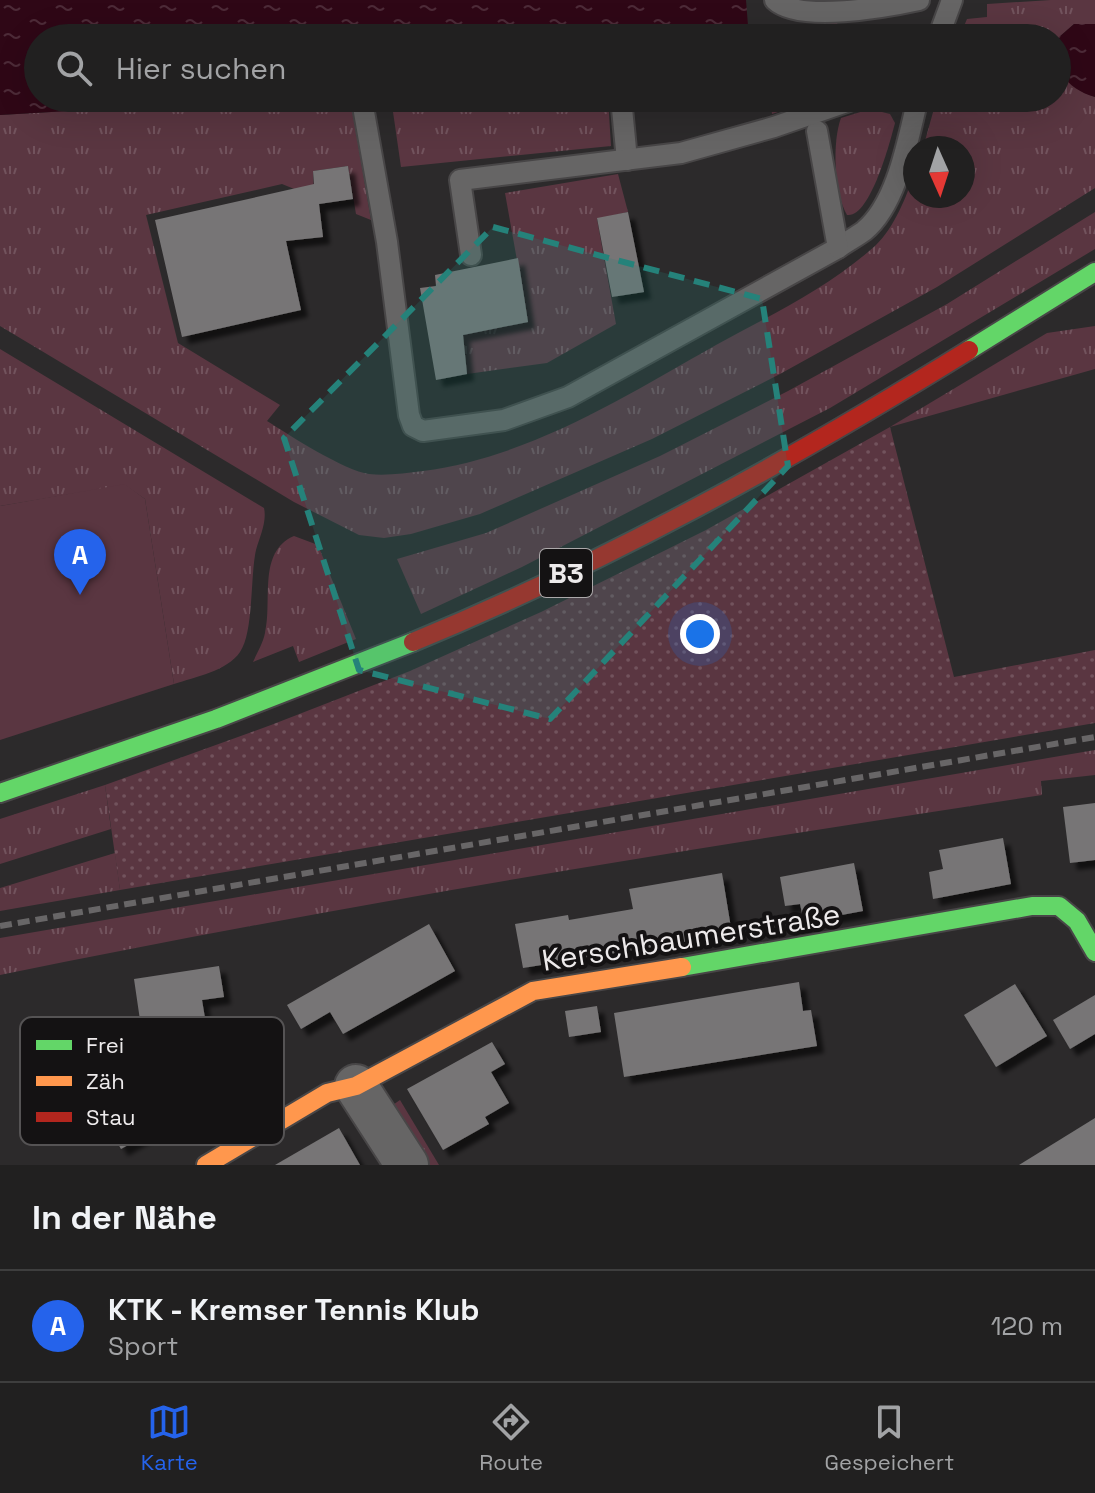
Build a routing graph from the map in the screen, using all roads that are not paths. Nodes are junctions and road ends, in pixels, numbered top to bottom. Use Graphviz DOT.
graph roads {
  1 [pos="775,0"];
  2 [pos="919,0"];
  3 [pos="952,0"];
  4 [pos="943,24"];
  5 [pos="364,112"];
  6 [pos="622,112"];
  7 [pos="817,112"];
  8 [pos="914,112"];
  9 [pos="817,131"];
  10 [pos="627,160"];
  11 [pos="838,248"];
  12 [pos="471,255"];
  13 [pos="1095,272"];
  14 [pos="0,793"];
  15 [pos="1095,952"];
  16 [pos="356,1086"];
  17 [pos="284,1119"];
  18 [pos="240,1145"];
  19 [pos="206,1165"];
  20 [pos="407,1165"];
  1 -- 2 [label="lane"];
  3 -- 4 [label="lane"];
  5 -- 11 [label="lane"];
  6 -- 10 [label="lane"];
  7 -- 10 [label="lane"];
  8 -- 11 [label="lane"];
  9 -- 11 [label="lane"];
  10 -- 12 [label="lane"];
  13 -- 14 [label="main road, B3"];
  15 -- 16 [label="main road, Kerschbaumerstraße"];
  16 -- 17 [label="main road, Kerschbaumerstraße"];
  16 -- 20 [label="street"];
  18 -- 19 [label="main road, Kerschbaumerstraße"];
}
